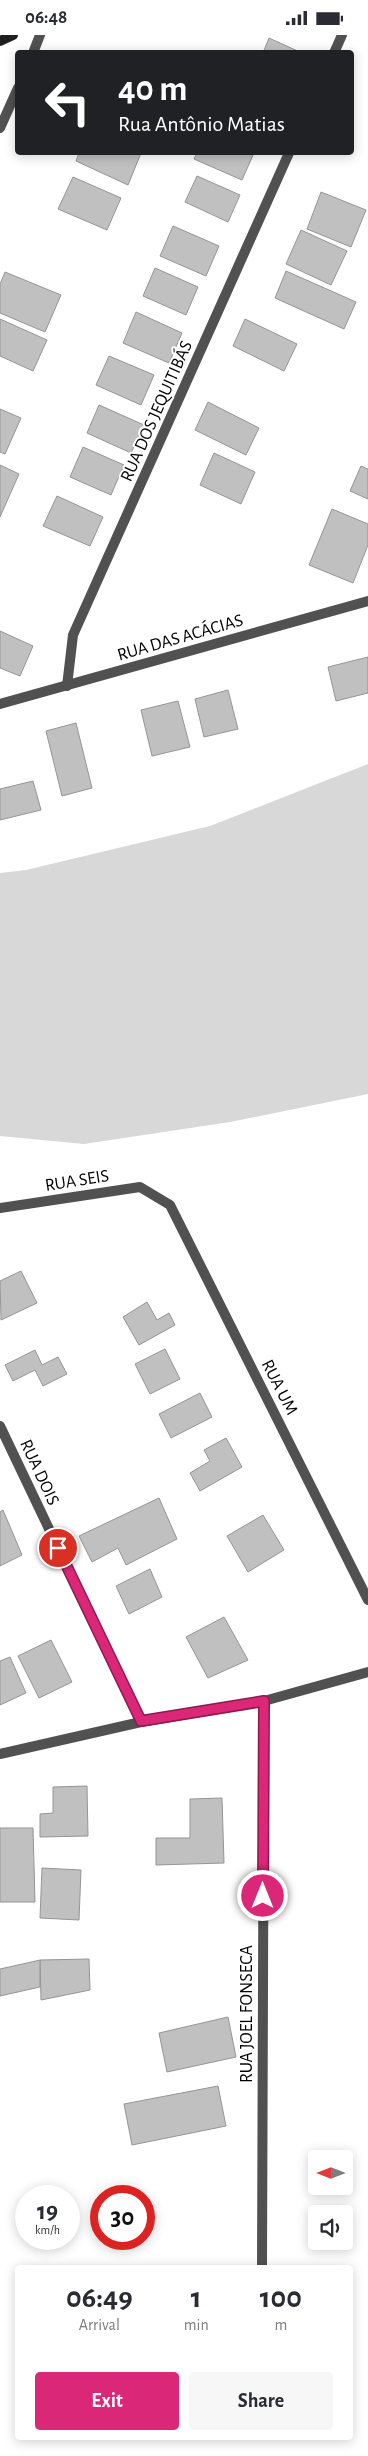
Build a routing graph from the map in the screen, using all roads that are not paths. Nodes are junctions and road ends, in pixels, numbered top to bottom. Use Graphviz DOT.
graph roads {
  1 [pos="13,35"];
  2 [pos="40,35"];
  3 [pos="342,35"];
  4 [pos="0,41"];
  5 [pos="34,50"];
  6 [pos="335,50"];
  7 [pos="15,95"];
  8 [pos="0,129"];
  9 [pos="289,155"];
  10 [pos="368,601"];
  11 [pos="67,686"];
  12 [pos="0,704"];
  13 [pos="156,1195"];
  14 [pos="0,1208"];
  15 [pos="0,1426"];
  16 [pos="368,1600"];
  17 [pos="368,1672"];
  18 [pos="264,1701"];
  19 [pos="141,1721"];
  20 [pos="0,1754"];
  21 [pos="262,2265"];
  1 -- 4 [label="street"];
  2 -- 5 [label="street"];
  3 -- 6 [label="street"];
  7 -- 8 [label="street"];
  9 -- 11 [label="street, RUA DOS JEQUITIBÁS"];
  10 -- 11 [label="street, RUA DAS ACÁCIAS"];
  11 -- 12 [label="street, RUA DAS ACÁCIAS"];
  13 -- 14 [label="street, RUA SEIS"];
  13 -- 16 [label="street, RUA UM"];
  15 -- 19 [label="street, RUA DOIS"];
  17 -- 18 [label="street"];
  18 -- 19 [label="street"];
  18 -- 21 [label="street, RUA JOEL FONSECA"];
  19 -- 20 [label="street"];
}
